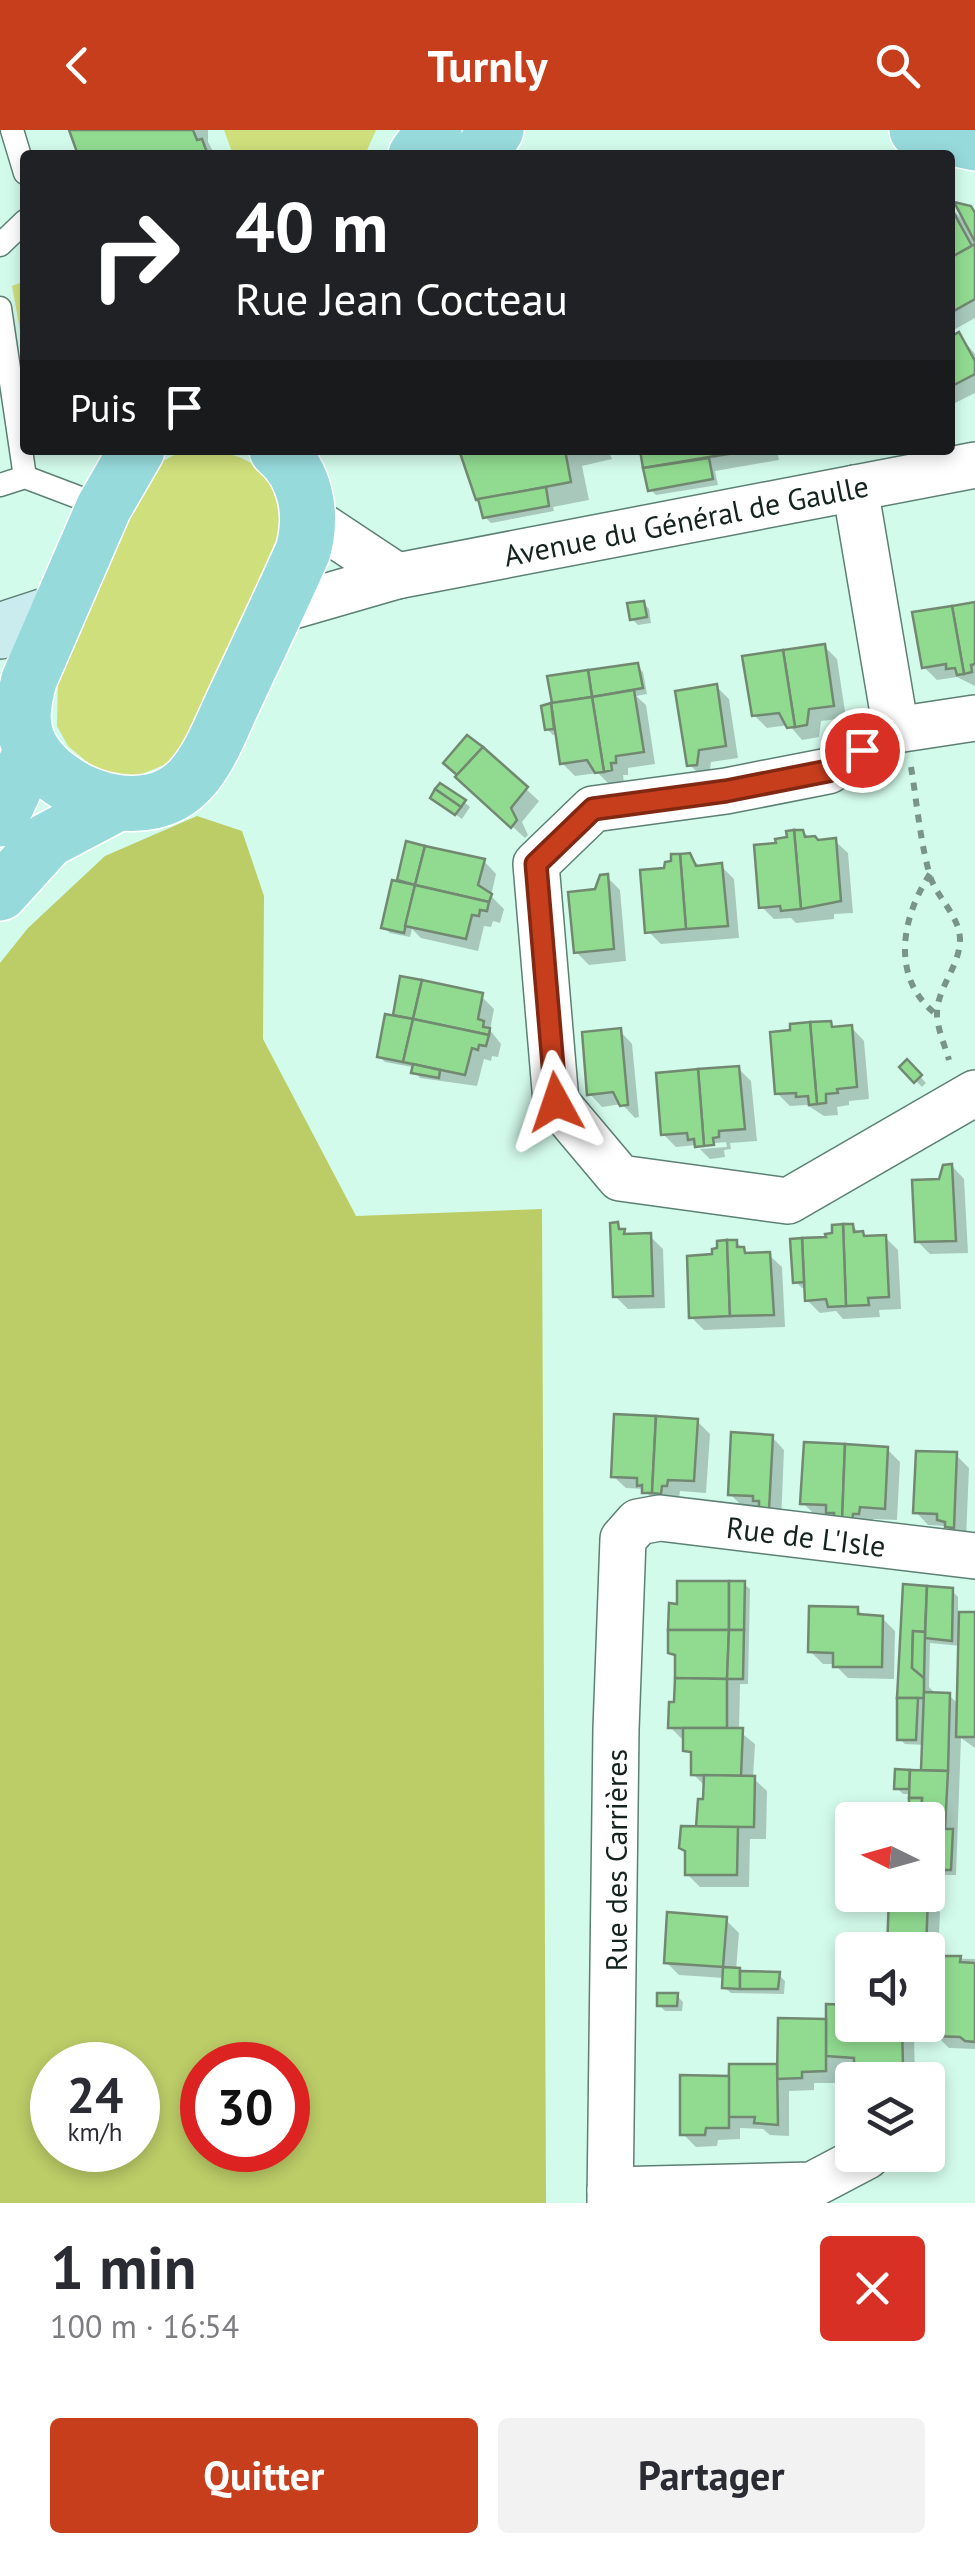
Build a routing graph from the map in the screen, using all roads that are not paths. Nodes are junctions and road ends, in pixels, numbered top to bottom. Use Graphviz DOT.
graph roads {
  1 [pos="12,130"];
  2 [pos="916,130"];
  3 [pos="975,143"];
  4 [pos="20,156"];
  5 [pos="20,226"];
  6 [pos="0,245"];
  7 [pos="0,308"];
  8 [pos="20,444"];
  9 [pos="22,455"];
  10 [pos="134,455"];
  11 [pos="975,466"];
  12 [pos="299,477"];
  13 [pos="25,478"];
  14 [pos="0,485"];
  15 [pos="855,488"];
  16 [pos="104,507"];
  17 [pos="398,576"];
  18 [pos="276,611"];
  19 [pos="58,612"];
  20 [pos="0,631"];
  21 [pos="19,711"];
  22 [pos="975,718"];
  23 [pos="896,730"];
  24 [pos="118,803"];
  25 [pos="0,819"];
  26 [pos="0,892"];
  27 [pos="968,1098"];
  28 [pos="638,1522"];
  29 [pos="975,1556"];
  30 [pos="836,2172"];
  31 [pos="610,2196"];
  1 -- 4 [label="lane"];
  2 -- 3 [label="main road"];
  5 -- 6 [label="lane"];
  7 -- 8 [label="lane"];
  9 -- 13 [label="lane"];
  10 -- 16 [label="main road"];
  11 -- 15 [label="street, Avenue du Général de Gaulle"];
  12 -- 17 [label="street"];
  12 -- 18 [label="main road"];
  13 -- 14 [label="lane"];
  13 -- 16 [label="lane"];
  15 -- 17 [label="street, Avenue du Général de Gaulle"];
  15 -- 23 [label="street"];
  16 -- 19 [label="main road"];
  17 -- 18 [label="street, Avenue du Général de Gaulle"];
  18 -- 24 [label="main road"];
  19 -- 20 [label="street"];
  19 -- 21 [label="main road"];
  21 -- 24 [label="main road"];
  21 -- 25 [label="main road"];
  22 -- 23 [label="street"];
  23 -- 27 [label="street"];
  24 -- 26 [label="main road"];
  28 -- 29 [label="street, Rue de L'Isle"];
  28 -- 31 [label="street, Rue des Carrières"];
  30 -- 31 [label="street"];
}
